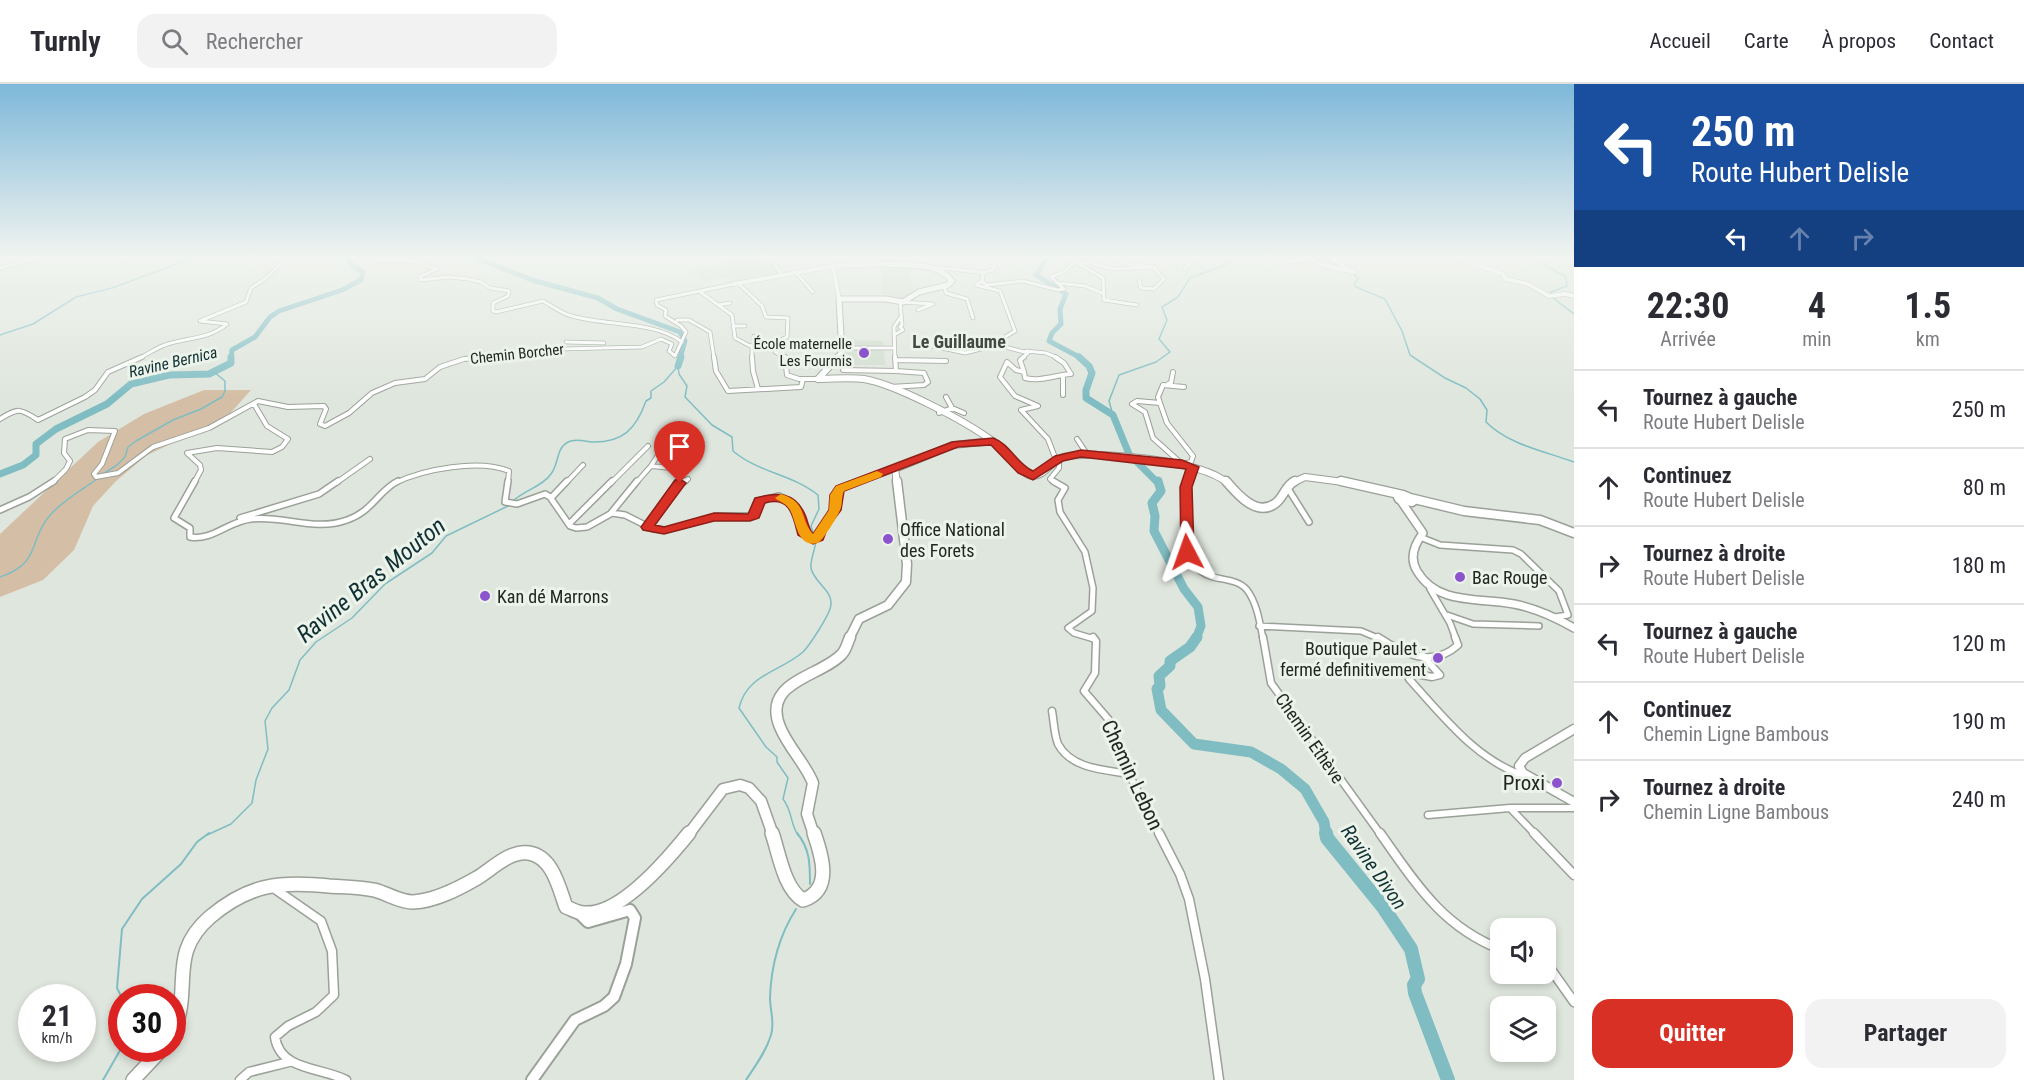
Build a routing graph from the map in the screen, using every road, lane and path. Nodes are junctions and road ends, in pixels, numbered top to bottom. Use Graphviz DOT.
graph roads {
  1 [pos="240,304"];
  2 [pos="493,304"];
  3 [pos="531,304"];
  4 [pos="548,304"];
  5 [pos="659,304"];
  6 [pos="721,304"];
  7 [pos="760,304"];
  8 [pos="839,304"];
  9 [pos="900,304"];
  10 [pos="933,304"];
  11 [pos="969,304"];
  12 [pos="1004,304"];
  13 [pos="1134,304"];
  14 [pos="718,305"];
  15 [pos="1137,305"];
  16 [pos="664,308"];
  17 [pos="918,310"];
  18 [pos="900,318"];
  19 [pos="973,318"];
  20 [pos="733,326"];
  21 [pos="745,326"];
  22 [pos="894,335"];
  23 [pos="754,336"];
  24 [pos="683,341"];
  25 [pos="566,342"];
  26 [pos="918,344"];
  27 [pos="1002,344"];
  28 [pos="750,346"];
  29 [pos="635,347"];
  30 [pos="842,348"];
  31 [pos="895,348"];
  32 [pos="1026,351"];
  33 [pos="896,360"];
  34 [pos="946,361"];
  35 [pos="843,370"];
  36 [pos="872,371"];
  37 [pos="896,371"];
  38 [pos="1024,372"];
  39 [pos="1173,372"];
  40 [pos="1063,375"];
  41 [pos="803,379"];
  42 [pos="818,379"];
  43 [pos="867,379"];
  44 [pos="1166,385"];
  45 [pos="1184,387"];
  46 [pos="886,388"];
  47 [pos="758,389"];
  48 [pos="728,391"];
  49 [pos="1063,395"];
  50 [pos="946,397"];
  51 [pos="254,404"];
  52 [pos="1160,404"];
  53 [pos="952,408"];
  54 [pos="939,413"];
  55 [pos="964,413"];
  56 [pos="0,419"];
  57 [pos="1077,439"];
  58 [pos="993,441"];
  59 [pos="648,446"];
  60 [pos="660,452"];
  61 [pos="1087,454"];
  62 [pos="370,459"];
  63 [pos="1056,460"];
  64 [pos="1182,464"];
  65 [pos="583,465"];
  66 [pos="651,466"];
  67 [pos="1193,467"];
  68 [pos="673,468"];
  69 [pos="895,469"];
  70 [pos="688,479"];
  71 [pos="1287,487"];
  72 [pos="187,492"];
  73 [pos="551,498"];
  74 [pos="1405,500"];
  75 [pos="0,510"];
  76 [pos="611,513"];
  77 [pos="240,520"];
  78 [pos="1309,522"];
  79 [pos="569,524"];
  80 [pos="647,527"];
  81 [pos="1574,532"];
  82 [pos="1420,537"];
  83 [pos="1430,589"];
  84 [pos="1445,615"];
  85 [pos="1554,617"];
  86 [pos="1259,626"];
  87 [pos="1539,626"];
  88 [pos="1574,628"];
  89 [pos="1422,655"];
  90 [pos="1052,711"];
  91 [pos="1574,729"];
  92 [pos="1130,774"];
  93 [pos="1532,778"];
  94 [pos="1574,802"];
  95 [pos="1510,808"];
  96 [pos="1574,808"];
  97 [pos="1428,814"];
  98 [pos="1574,875"];
  99 [pos="271,886"];
  100 [pos="578,912"];
  101 [pos="1490,946"];
  102 [pos="1556,977"];
  103 [pos="182,984"];
  104 [pos="1574,1002"];
  105 [pos="153,1062"];
  106 [pos="290,1062"];
  107 [pos="143,1075"];
  108 [pos="133,1080"];
  109 [pos="240,1080"];
  110 [pos="346,1080"];
  111 [pos="532,1080"];
  112 [pos="1219,1080"];
  1 -- 56 [label="street"];
  2 -- 3 [label="street"];
  4 -- 24 [label="street"];
  5 -- 16 [label="street"];
  6 -- 14 [label="street"];
  7 -- 41 [label="street"];
  8 -- 30 [label="main road"];
  9 -- 18 [label="street"];
  10 -- 17 [label="street"];
  11 -- 19 [label="street"];
  12 -- 27 [label="street"];
  13 -- 15 [label="street"];
  14 -- 20 [label="street"];
  16 -- 24 [label="street"];
  16 -- 48 [label="street"];
  18 -- 22 [label="street"];
  18 -- 22 [label="street"];
  20 -- 21 [label="street"];
  20 -- 28 [label="street"];
  22 -- 31 [label="street"];
  23 -- 28 [label="street"];
  24 -- 29 [label="street, Chemin Borcher"];
  25 -- 29 [label="street"];
  26 -- 27 [label="street"];
  27 -- 32 [label="street"];
  28 -- 47 [label="street"];
  29 -- 51 [label="street, Chemin Borcher"];
  30 -- 31 [label="street"];
  30 -- 42 [label="main road"];
  31 -- 33 [label="street"];
  32 -- 38 [label="street"];
  32 -- 40 [label="street"];
  33 -- 34 [label="street"];
  33 -- 37 [label="street"];
  35 -- 36 [label="street"];
  36 -- 37 [label="street"];
  36 -- 43 [label="street"];
  37 -- 46 [label="street"];
  38 -- 40 [label="street"];
  38 -- 63 [label="street, Chemin Lebon"];
  39 -- 44 [label="street"];
  40 -- 49 [label="street"];
  41 -- 42 [label="street"];
  41 -- 47 [label="street"];
  42 -- 43 [label="main road"];
  43 -- 46 [label="main road"];
  44 -- 45 [label="street"];
  44 -- 52 [label="street"];
  46 -- 54 [label="main road"];
  47 -- 48 [label="street"];
  50 -- 53 [label="street"];
  51 -- 72 [label="street"];
  51 -- 75 [label="street"];
  52 -- 64 [label="street"];
  52 -- 64 [label="street"];
  53 -- 54 [label="street"];
  53 -- 55 [label="street"];
  54 -- 58 [label="main road"];
  57 -- 61 [label="street"];
  58 -- 63 [label="main road"];
  58 -- 69 [label="main road"];
  59 -- 79 [label="street"];
  60 -- 66 [label="street"];
  61 -- 63 [label="main road"];
  61 -- 64 [label="main road"];
  62 -- 77 [label="street"];
  63 -- 92 [label="street, Chemin Lebon"];
  64 -- 67 [label="main road"];
  65 -- 73 [label="street"];
  66 -- 68 [label="street"];
  66 -- 76 [label="street"];
  67 -- 71 [label="main road"];
  67 -- 86 [label="street, Chemin Ethève"];
  69 -- 80 [label="street"];
  69 -- 100 [label="main road"];
  70 -- 80 [label="street"];
  71 -- 74 [label="main road"];
  71 -- 78 [label="street"];
  72 -- 77 [label="street"];
  73 -- 77 [label="street"];
  73 -- 79 [label="street"];
  74 -- 81 [label="main road"];
  74 -- 82 [label="street"];
  76 -- 79 [label="street"];
  76 -- 80 [label="street"];
  82 -- 83 [label="street"];
  82 -- 85 [label="street"];
  83 -- 84 [label="street"];
  83 -- 85 [label="street"];
  84 -- 87 [label="street"];
  84 -- 89 [label="street"];
  85 -- 88 [label="street"];
  86 -- 89 [label="street"];
  86 -- 101 [label="street, Chemin Ethève"];
  89 -- 93 [label="street"];
  90 -- 92 [label="street"];
  91 -- 93 [label="street"];
  92 -- 112 [label="street, Chemin Lebon"];
  93 -- 94 [label="street"];
  95 -- 96 [label="street"];
  95 -- 97 [label="street"];
  95 -- 98 [label="street"];
  99 -- 100 [label="main road"];
  99 -- 103 [label="main road"];
  99 -- 106 [label="street"];
  100 -- 111 [label="street"];
  102 -- 104 [label="street"];
  105 -- 107 [label="main road"];
  106 -- 109 [label="street"];
  106 -- 110 [label="street"];
  107 -- 108 [label="main road"];
}
